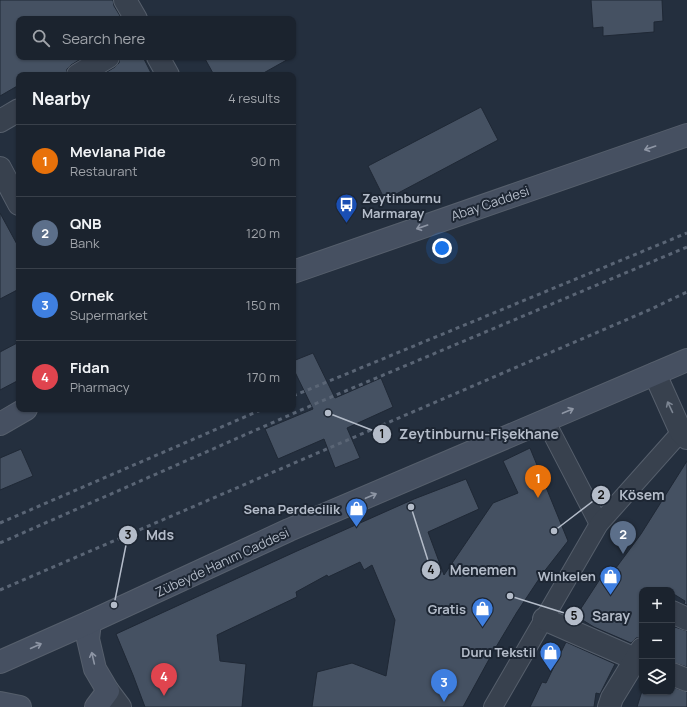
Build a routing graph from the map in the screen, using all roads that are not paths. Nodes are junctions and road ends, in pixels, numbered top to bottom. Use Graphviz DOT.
graph roads {
  1 [pos="125,0"];
  2 [pos="134,16"];
  3 [pos="103,60"];
  4 [pos="160,60"];
  5 [pos="83,72"];
  6 [pos="166,72"];
  7 [pos="16,112"];
  8 [pos="0,121"];
  9 [pos="687,135"];
  10 [pos="0,168"];
  11 [pos="16,198"];
  12 [pos="296,271"];
  13 [pos="687,360"];
  14 [pos="655,374"];
  15 [pos="21,412"];
  16 [pos="545,420"];
  17 [pos="0,424"];
  18 [pos="684,435"];
  19 [pos="599,524"];
  20 [pos="675,613"];
  21 [pos="544,619"];
  22 [pos="687,619"];
  23 [pos="90,622"];
  24 [pos="639,657"];
  25 [pos="639,658"];
  26 [pos="0,662"];
  27 [pos="675,675"];
  28 [pos="687,680"];
  29 [pos="108,702"];
  30 [pos="0,703"];
  31 [pos="20,707"];
  32 [pos="493,707"];
  33 [pos="609,707"];
  1 -- 2 [label="street"];
  3 -- 5 [label="street"];
  4 -- 6 [label="street"];
  7 -- 8 [label="street"];
  9 -- 12 [label="main road, Abay Caddesi, one-way"];
  10 -- 11 [label="street"];
  13 -- 14 [label="main road, Zübeyde Hanım Caddesi"];
  16 -- 14 [label="main road, Zübeyde Hanım Caddesi, one-way"];
  18 -- 14 [label="street, one-way"];
  15 -- 17 [label="main road"];
  16 -- 19 [label="street"];
  23 -- 16 [label="main road, Zübeyde Hanım Caddesi, one-way"];
  18 -- 19 [label="street"];
  19 -- 21 [label="street"];
  20 -- 22 [label="street"];
  21 -- 24 [label="street"];
  21 -- 32 [label="street"];
  26 -- 23 [label="main road, Zübeyde Hanım Caddesi, one-way"];
  29 -- 23 [label="main road, one-way"];
  25 -- 33 [label="street"];
  27 -- 28 [label="street"];
  30 -- 31 [label="main road"];
}
